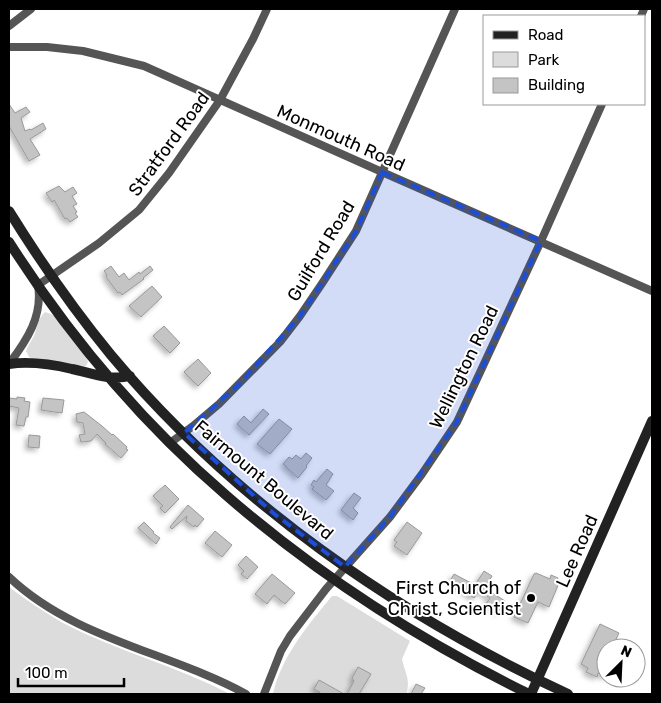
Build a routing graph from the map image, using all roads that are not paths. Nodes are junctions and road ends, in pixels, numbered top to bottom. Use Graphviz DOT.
graph roads {
  1 [pos="32,9"];
  2 [pos="267,9"];
  3 [pos="455,9"];
  4 [pos="9,26"];
  5 [pos="9,47"];
  6 [pos="220,100"];
  7 [pos="602,105"];
  8 [pos="382,172"];
  9 [pos="9,211"];
  10 [pos="541,241"];
  11 [pos="9,242"];
  12 [pos="51,276"];
  13 [pos="38,285"];
  14 [pos="652,291"];
  15 [pos="9,364"];
  16 [pos="130,376"];
  17 [pos="109,378"];
  18 [pos="652,421"];
  19 [pos="184,433"];
  20 [pos="170,443"];
  21 [pos="345,567"];
  22 [pos="9,577"];
  23 [pos="334,580"];
  24 [pos="537,679"];
  25 [pos="246,694"];
  26 [pos="264,694"];
  27 [pos="530,694"];
  28 [pos="568,694"];
  1 -- 4 [label="street"];
  2 -- 6 [label="street, Stratford Road"];
  3 -- 8 [label="street, Guilford Road"];
  5 -- 6 [label="street, Monmouth Road"];
  6 -- 8 [label="street, Monmouth Road"];
  6 -- 12 [label="street, Stratford Road"];
  7 -- 10 [label="street, Wellington Road"];
  8 -- 10 [label="street, Monmouth Road"];
  8 -- 19 [label="street, Guilford Road"];
  9 -- 12 [label="main road, Fairmount Boulevard"];
  10 -- 14 [label="street, Monmouth Road"];
  10 -- 21 [label="street, Wellington Road"];
  11 -- 13 [label="main road, Fairmount Boulevard"];
  12 -- 13 [label="street, Stratford Road"];
  12 -- 16 [label="main road, Fairmount Boulevard"];
  13 -- 15 [label="street"];
  13 -- 17 [label="main road, Fairmount Boulevard"];
  15 -- 17 [label="main road"];
  16 -- 17 [label="main road"];
  16 -- 19 [label="main road, Fairmount Boulevard"];
  17 -- 20 [label="main road, Fairmount Boulevard"];
  18 -- 24 [label="main road, Lee Road"];
  19 -- 20 [label="street, Guilford Road"];
  19 -- 21 [label="main road, Fairmount Boulevard"];
  20 -- 23 [label="main road, Fairmount Boulevard"];
  21 -- 23 [label="street, Wellington Road"];
  21 -- 24 [label="main road, Fairmount Boulevard"];
  22 -- 25 [label="street"];
  23 -- 26 [label="street, Wellington Road"];
  23 -- 27 [label="main road, Fairmount Boulevard"];
  24 -- 27 [label="main road, Lee Road"];
  24 -- 28 [label="main road, Fairmount Boulevard"];
}
